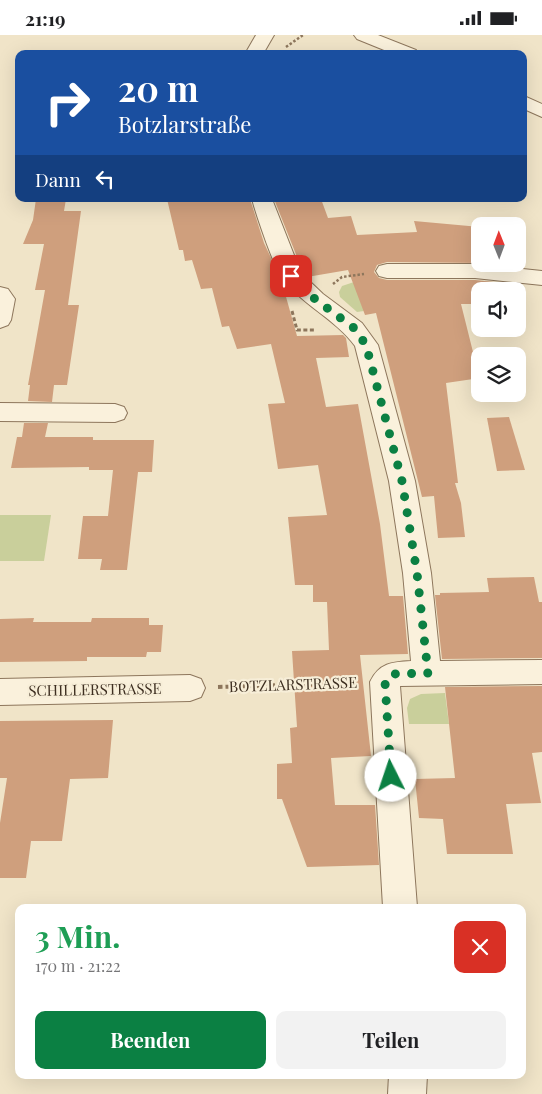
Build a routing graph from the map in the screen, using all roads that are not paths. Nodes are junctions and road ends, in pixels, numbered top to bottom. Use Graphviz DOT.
graph roads {
  1 [pos="363,35"];
  2 [pos="400,50"];
  3 [pos="527,104"];
  4 [pos="542,111"];
  5 [pos="263,202"];
  6 [pos="387,271"];
  7 [pos="542,278"];
  8 [pos="0,294"];
  9 [pos="0,320"];
  10 [pos="0,412"];
  11 [pos="114,413"];
  12 [pos="542,672"];
  13 [pos="428,673"];
  14 [pos="190,688"];
  15 [pos="0,692"];
  16 [pos="400,904"];
  17 [pos="408,1079"];
  18 [pos="407,1094"];
  1 -- 2 [label="street"];
  3 -- 4 [label="street"];
  5 -- 13 [label="street"];
  6 -- 7 [label="street"];
  8 -- 9 [label="street"];
  10 -- 11 [label="street"];
  12 -- 13 [label="street"];
  13 -- 16 [label="street"];
  14 -- 15 [label="street, SCHILLERSTRASSE"];
  17 -- 18 [label="street"];
}
